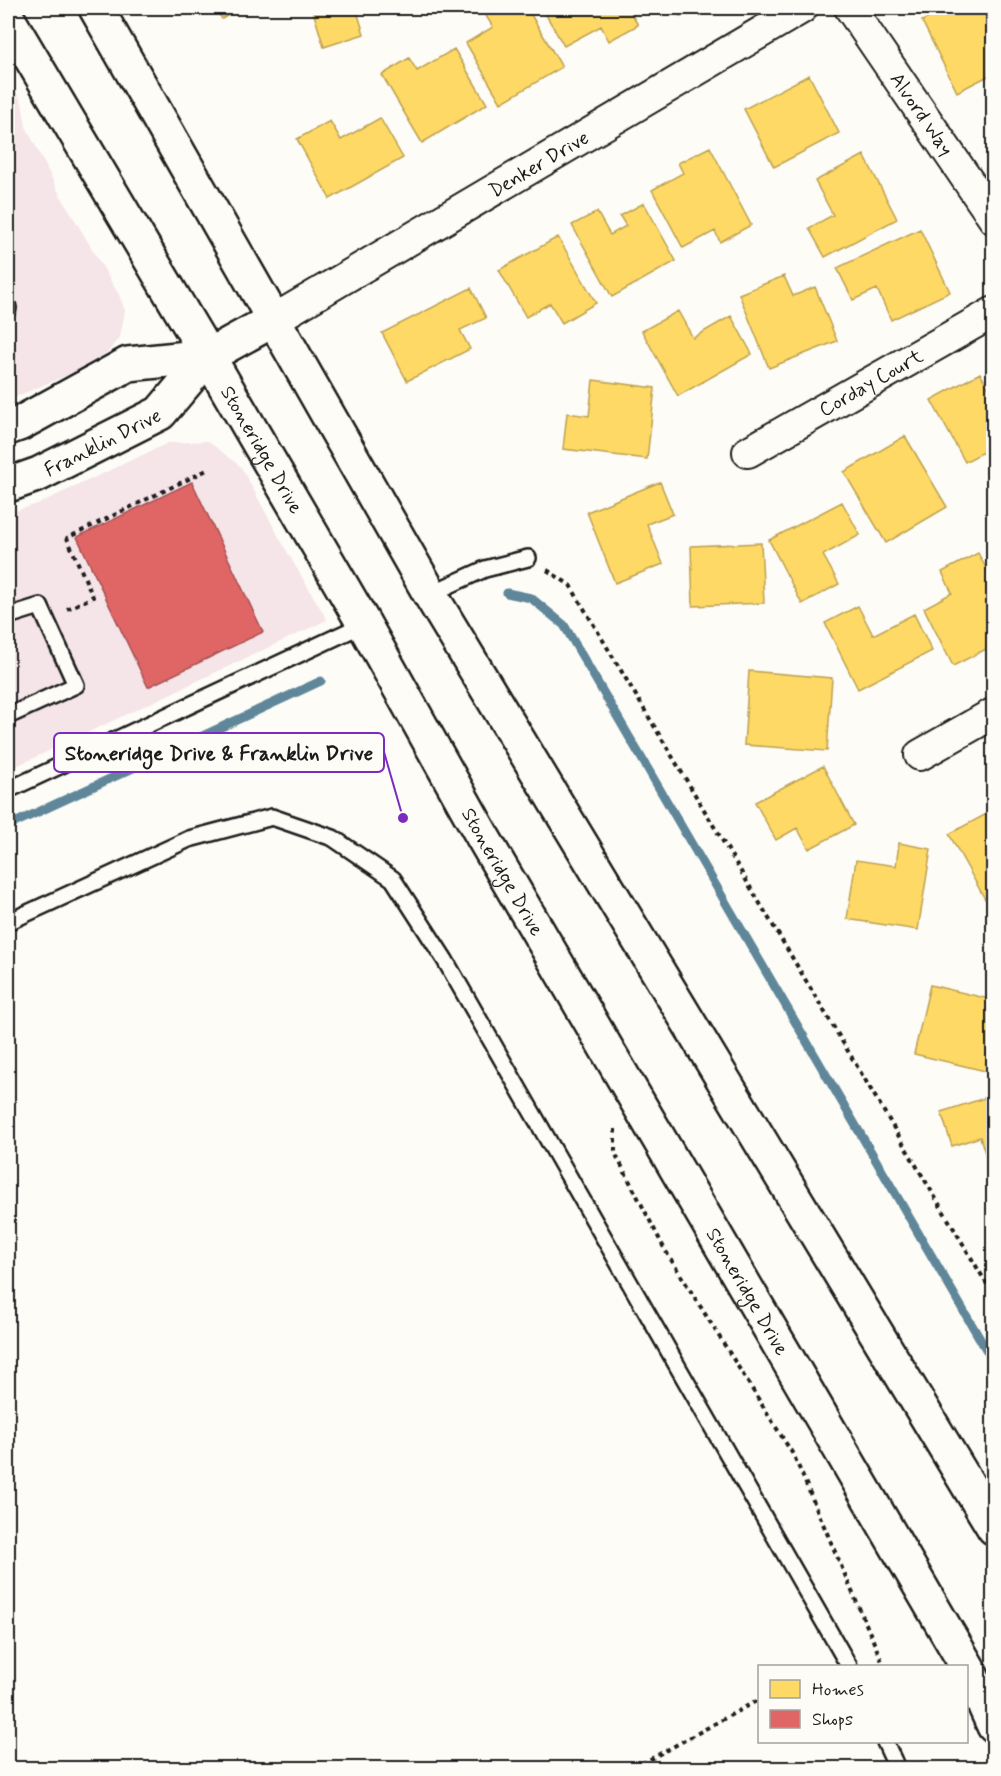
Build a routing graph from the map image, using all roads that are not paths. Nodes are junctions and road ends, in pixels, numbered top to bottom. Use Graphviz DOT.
graph roads {
  1 [pos="96,8"];
  2 [pos="802,8"];
  3 [pos="850,8"];
  4 [pos="8,19"];
  5 [pos="993,219"];
  6 [pos="993,312"];
  7 [pos="275,319"];
  8 [pos="208,356"];
  9 [pos="8,428"];
  10 [pos="748,452"];
  11 [pos="8,485"];
  12 [pos="528,558"];
  13 [pos="430,594"];
  14 [pos="8,616"];
  15 [pos="364,624"];
  16 [pos="993,713"];
  17 [pos="8,716"];
  18 [pos="920,755"];
  19 [pos="8,790"];
  20 [pos="8,922"];
  21 [pos="993,1528"];
  22 [pos="848,1665"];
  23 [pos="966,1665"];
  24 [pos="968,1668"];
  25 [pos="993,1726"];
  26 [pos="885,1743"];
  27 [pos="897,1768"];
  1 -- 7 [label="main road"];
  2 -- 7 [label="street, Denker Drive"];
  3 -- 5 [label="street, Alvord Way"];
  4 -- 8 [label="main road, Stoneridge Drive"];
  6 -- 10 [label="street, Corday Court"];
  7 -- 8 [label="main road, Franklin Drive"];
  7 -- 13 [label="main road"];
  8 -- 9 [label="main road, Franklin Drive"];
  8 -- 11 [label="main road, Franklin Drive"];
  8 -- 15 [label="main road, Stoneridge Drive"];
  12 -- 13 [label="lane"];
  13 -- 21 [label="main road"];
  14 -- 17 [label="lane"];
  15 -- 19 [label="lane"];
  15 -- 23 [label="main road, Stoneridge Drive"];
  16 -- 18 [label="street"];
  20 -- 22 [label="lane"];
  24 -- 25 [label="main road, Stoneridge Drive"];
  26 -- 27 [label="lane"];
}
